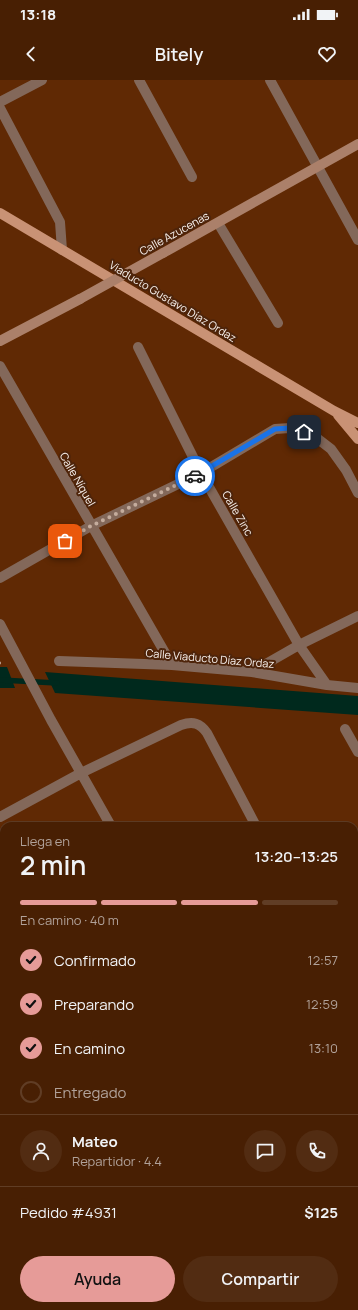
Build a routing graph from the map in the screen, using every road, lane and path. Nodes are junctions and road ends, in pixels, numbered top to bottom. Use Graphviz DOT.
graph roads {
  1 [pos="42,80"];
  2 [pos="139,80"];
  3 [pos="270,80"];
  4 [pos="0,102"];
  5 [pos="0,108"];
  6 [pos="358,144"];
  7 [pos="317,168"];
  8 [pos="192,177"];
  9 [pos="0,213"];
  10 [pos="218,223"];
  11 [pos="358,240"];
  12 [pos="62,250"];
  13 [pos="278,323"];
  14 [pos="0,341"];
  15 [pos="138,347"];
  16 [pos="0,366"];
  17 [pos="334,411"];
  18 [pos="358,423"];
  19 [pos="358,439"];
  20 [pos="201,472"];
  21 [pos="358,493"];
  22 [pos="91,526"];
  23 [pos="0,578"];
  24 [pos="358,616"];
  25 [pos="0,624"];
  26 [pos="299,645"];
  27 [pos="59,661"];
  28 [pos="172,665"];
  29 [pos="252,672"];
  30 [pos="327,685"];
  31 [pos="358,688"];
  32 [pos="345,729"];
  33 [pos="358,752"];
  34 [pos="81,773"];
  35 [pos="0,817"];
  36 [pos="109,822"];
  37 [pos="254,822"];
  1 -- 4 [label="street"];
  2 -- 8 [label="street"];
  3 -- 7 [label="street"];
  5 -- 12 [label="street"];
  6 -- 7 [label="street, Calle Azucenas"];
  7 -- 10 [label="street, Calle Azucenas"];
  7 -- 11 [label="street"];
  9 -- 12 [label="main road, Viaducto Gustavo Díaz Ordaz"];
  10 -- 13 [label="street"];
  10 -- 14 [label="street, Calle Azucenas, bridge"];
  12 -- 17 [label="main road, Viaducto Gustavo Díaz Ordaz"];
  15 -- 20 [label="street, Calle Zinc"];
  16 -- 22 [label="street, Calle Níquel"];
  17 -- 18 [label="main road, Viaducto Gustavo Díaz Ordaz"];
  17 -- 19 [label="main road, Viaducto Gustavo Díaz Ordaz"];
  20 -- 21 [label="street"];
  20 -- 22 [label="street"];
  20 -- 26 [label="street, Calle Zinc"];
  22 -- 23 [label="street"];
  22 -- 28 [label="street, Calle Níquel"];
  24 -- 26 [label="street"];
  25 -- 34 [label="street"];
  26 -- 29 [label="street"];
  26 -- 30 [label="street, Calle Zinc"];
  27 -- 28 [label="street, Calle Viaducto Díaz Ordaz"];
  28 -- 29 [label="street, Calle Viaducto Díaz Ordaz"];
  29 -- 30 [label="street, Calle Viaducto Díaz Ordaz"];
  30 -- 31 [label="street, Calle Viaducto Díaz Ordaz"];
  32 -- 33 [label="street"];
  34 -- 35 [label="street"];
  34 -- 36 [label="street"];
  34 -- 37 [label="street"];
}
